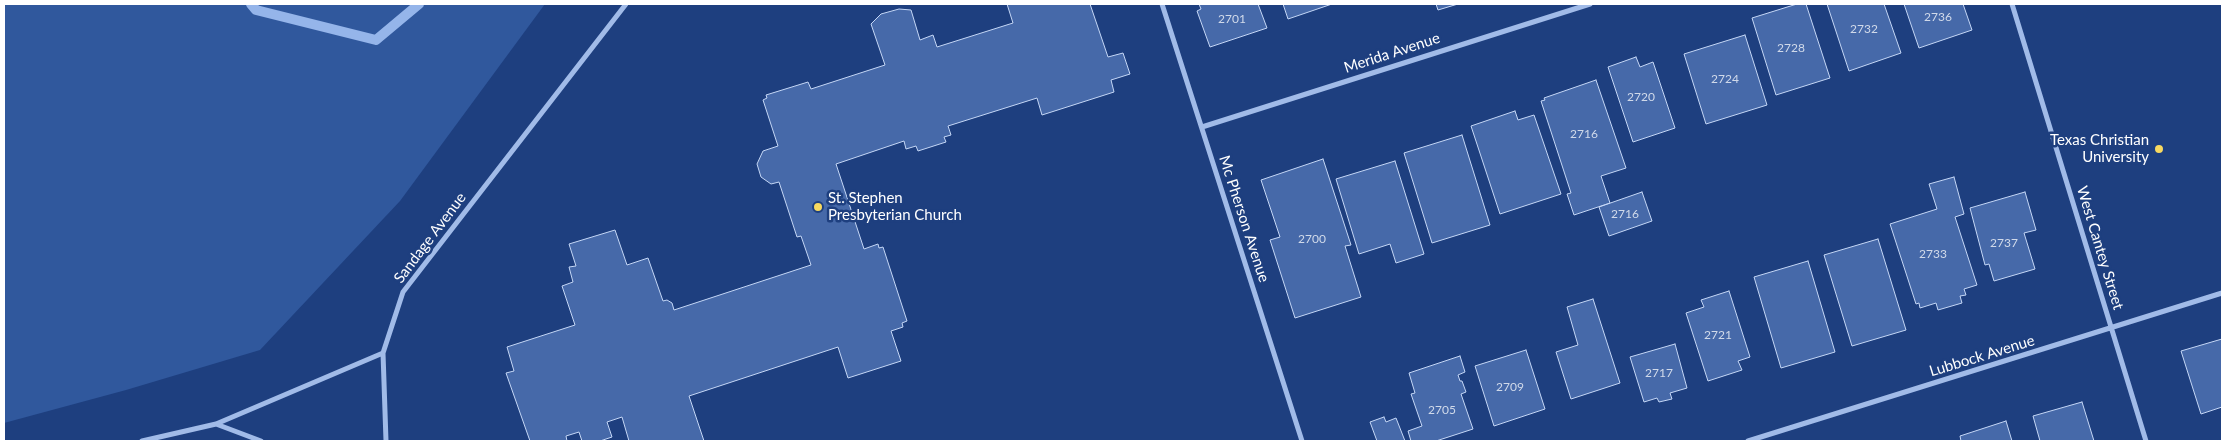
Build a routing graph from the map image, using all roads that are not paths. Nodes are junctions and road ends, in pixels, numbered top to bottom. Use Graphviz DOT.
graph roads {
  1 [pos="626,4"];
  2 [pos="1162,4"];
  3 [pos="1590,4"];
  4 [pos="2012,4"];
  5 [pos="1202,127"];
  6 [pos="2222,293"];
  7 [pos="2112,329"];
  8 [pos="383,353"];
  9 [pos="216,424"];
  10 [pos="142,441"];
  11 [pos="261,441"];
  12 [pos="386,441"];
  13 [pos="1302,441"];
  14 [pos="1748,441"];
  15 [pos="2146,441"];
  1 -- 8 [label="street, Sandage Avenue"];
  2 -- 5 [label="street, Mc Pherson Avenue"];
  3 -- 5 [label="street, Merida Avenue"];
  4 -- 7 [label="street, West Cantey Street"];
  5 -- 13 [label="street, Mc Pherson Avenue"];
  6 -- 7 [label="street, Lubbock Avenue"];
  7 -- 14 [label="street, Lubbock Avenue"];
  7 -- 15 [label="street, West Cantey Street"];
  8 -- 9 [label="street"];
  8 -- 12 [label="street"];
  9 -- 10 [label="street"];
  9 -- 11 [label="street"];
}
